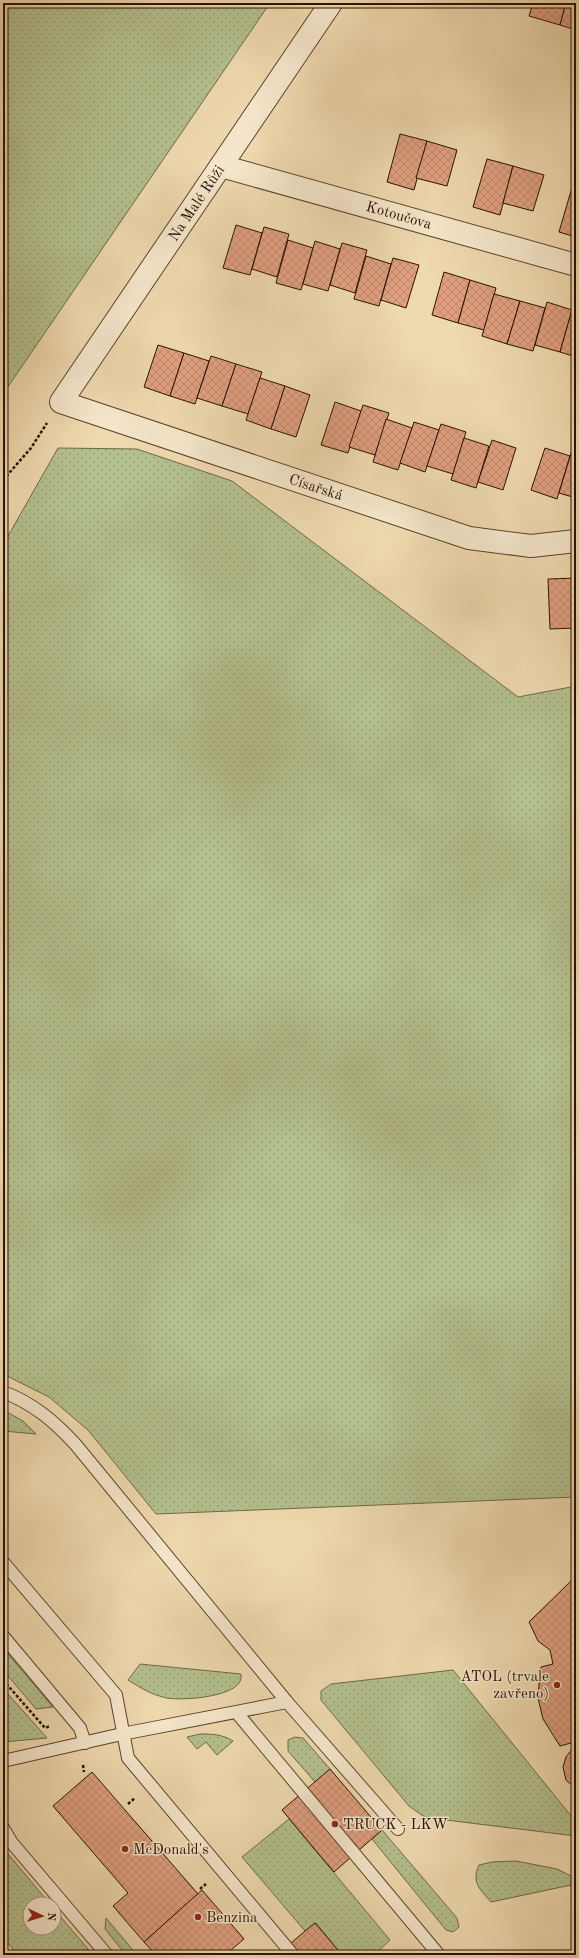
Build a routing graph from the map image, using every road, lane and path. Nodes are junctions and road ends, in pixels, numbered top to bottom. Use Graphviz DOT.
graph roads {
  1 [pos="331,3"];
  2 [pos="221,166"];
  3 [pos="576,265"];
  4 [pos="61,402"];
  5 [pos="3,480"];
  6 [pos="576,541"];
  7 [pos="3,1392"];
  8 [pos="3,1562"];
  9 [pos="3,1636"];
  10 [pos="3,1680"];
  11 [pos="287,1702"];
  12 [pos="237,1713"];
  13 [pos="52,1726"];
  14 [pos="122,1734"];
  15 [pos="85,1743"];
  16 [pos="3,1761"];
  17 [pos="3,1828"];
  18 [pos="398,1829"];
  19 [pos="107,1955"];
  20 [pos="293,1955"];
  21 [pos="439,1955"];
  1 -- 2 [label="street, Na Malé Růži"];
  2 -- 3 [label="street, Kotoučova"];
  2 -- 4 [label="street, Na Malé Růži"];
  4 -- 5 [label="path"];
  4 -- 6 [label="street, Císařská"];
  7 -- 11 [label="lane"];
  8 -- 14 [label="lane"];
  9 -- 15 [label="lane"];
  10 -- 13 [label="path"];
  11 -- 12 [label="lane"];
  11 -- 18 [label="lane"];
  12 -- 14 [label="lane"];
  12 -- 21 [label="lane"];
  14 -- 15 [label="lane"];
  14 -- 20 [label="lane"];
  15 -- 16 [label="lane"];
  17 -- 19 [label="lane"];
}
